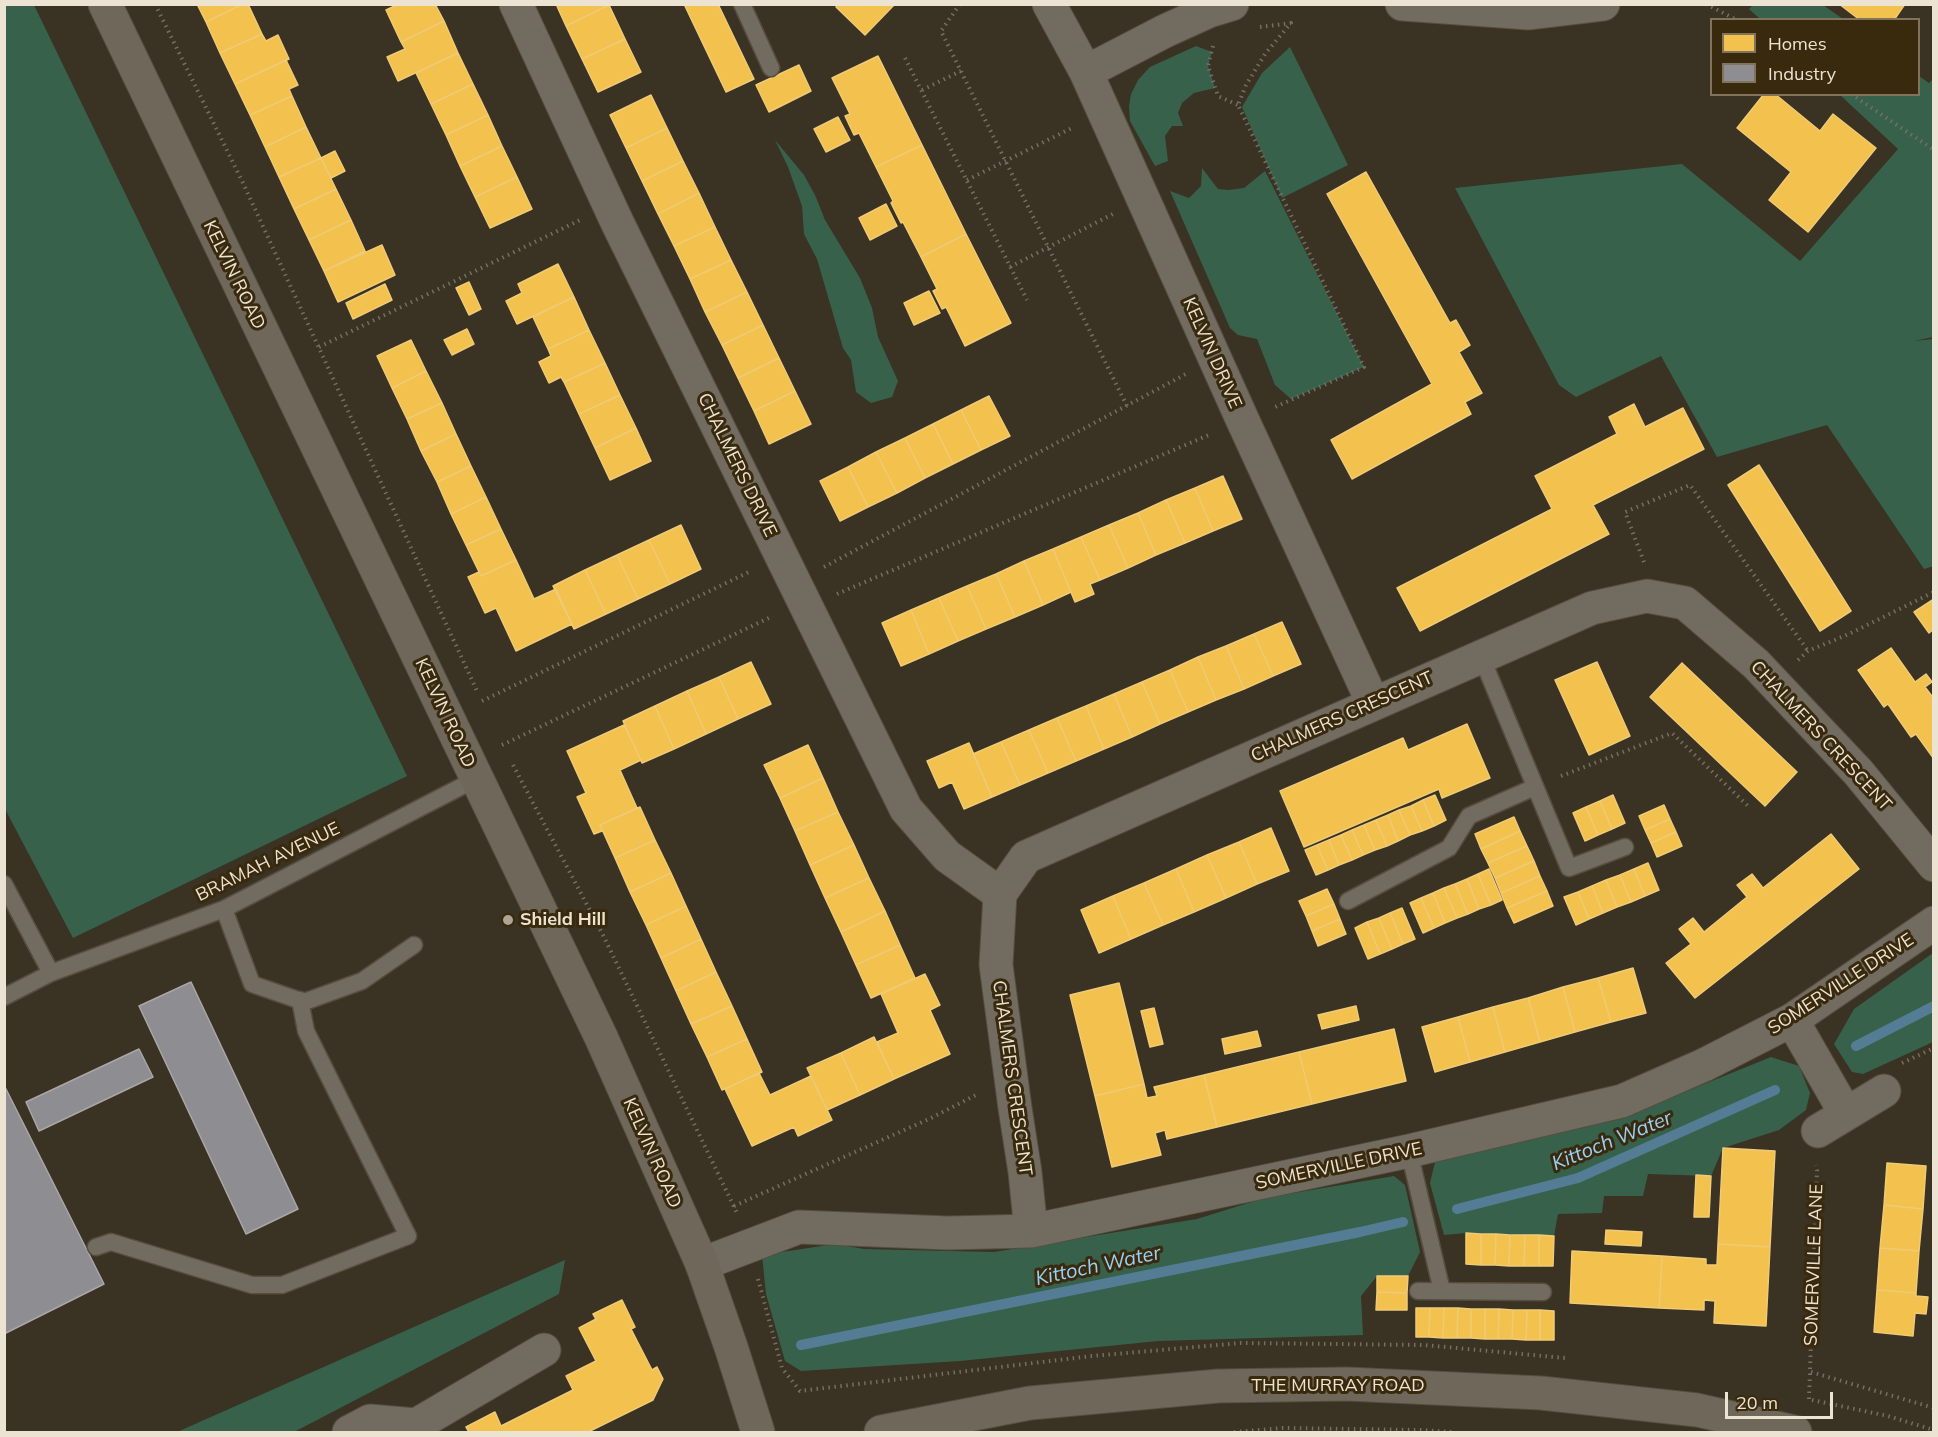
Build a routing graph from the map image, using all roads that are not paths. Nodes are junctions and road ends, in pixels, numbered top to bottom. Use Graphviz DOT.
graph roads {
  1 [pos="105,4"];
  2 [pos="516,4"];
  3 [pos="742,4"];
  4 [pos="1049,4"];
  5 [pos="1232,4"];
  6 [pos="1402,4"];
  7 [pos="1603,4"];
  8 [pos="771,68"];
  9 [pos="1086,72"];
  10 [pos="1481,657"];
  11 [pos="1373,703"];
  12 [pos="476,779"];
  13 [pos="1535,787"];
  14 [pos="1625,847"];
  15 [pos="1934,865"];
  16 [pos="4,884"];
  17 [pos="1000,894"];
  18 [pos="1348,901"];
  19 [pos="224,909"];
  20 [pos="1934,923"];
  21 [pos="414,945"];
  22 [pos="51,973"];
  23 [pos="4,997"];
  24 [pos="300,1000"];
  25 [pos="1792,1020"];
  26 [pos="1884,1091"];
  27 [pos="1846,1114"];
  28 [pos="1818,1131"];
  29 [pos="1410,1151"];
  30 [pos="1031,1231"];
  31 [pos="96,1247"];
  32 [pos="702,1264"];
  33 [pos="1418,1291"];
  34 [pos="1442,1291"];
  35 [pos="1543,1292"];
  36 [pos="544,1350"];
  37 [pos="1801,1421"];
  38 [pos="349,1432"];
  39 [pos="758,1432"];
  40 [pos="881,1432"];
  1 -- 12 [label="street, KELVIN ROAD"];
  2 -- 17 [label="street, CHALMERS DRIVE"];
  3 -- 8 [label="lane"];
  4 -- 9 [label="street, KELVIN DRIVE"];
  5 -- 9 [label="street"];
  6 -- 7 [label="street"];
  9 -- 11 [label="street, KELVIN DRIVE"];
  10 -- 11 [label="street, CHALMERS CRESCENT"];
  10 -- 13 [label="lane"];
  10 -- 15 [label="street, CHALMERS CRESCENT"];
  11 -- 17 [label="street, CHALMERS CRESCENT"];
  12 -- 19 [label="lane, BRAMAH AVENUE"];
  12 -- 32 [label="street, KELVIN ROAD"];
  13 -- 14 [label="lane"];
  13 -- 18 [label="lane"];
  16 -- 22 [label="lane"];
  17 -- 30 [label="street, CHALMERS CRESCENT"];
  19 -- 22 [label="lane, BRAMAH AVENUE"];
  19 -- 24 [label="lane"];
  20 -- 25 [label="street, SOMERVILLE DRIVE"];
  21 -- 24 [label="lane"];
  22 -- 23 [label="lane, BRAMAH AVENUE"];
  24 -- 31 [label="lane"];
  25 -- 27 [label="street"];
  25 -- 29 [label="street, SOMERVILLE DRIVE"];
  26 -- 27 [label="street"];
  27 -- 28 [label="street"];
  29 -- 30 [label="street, SOMERVILLE DRIVE"];
  29 -- 34 [label="lane"];
  30 -- 32 [label="street, SOMERVILLE DRIVE"];
  32 -- 39 [label="street, KELVIN ROAD"];
  33 -- 34 [label="lane"];
  34 -- 35 [label="lane"];
  36 -- 38 [label="street"];
  37 -- 40 [label="street, THE MURRAY ROAD"];
}
